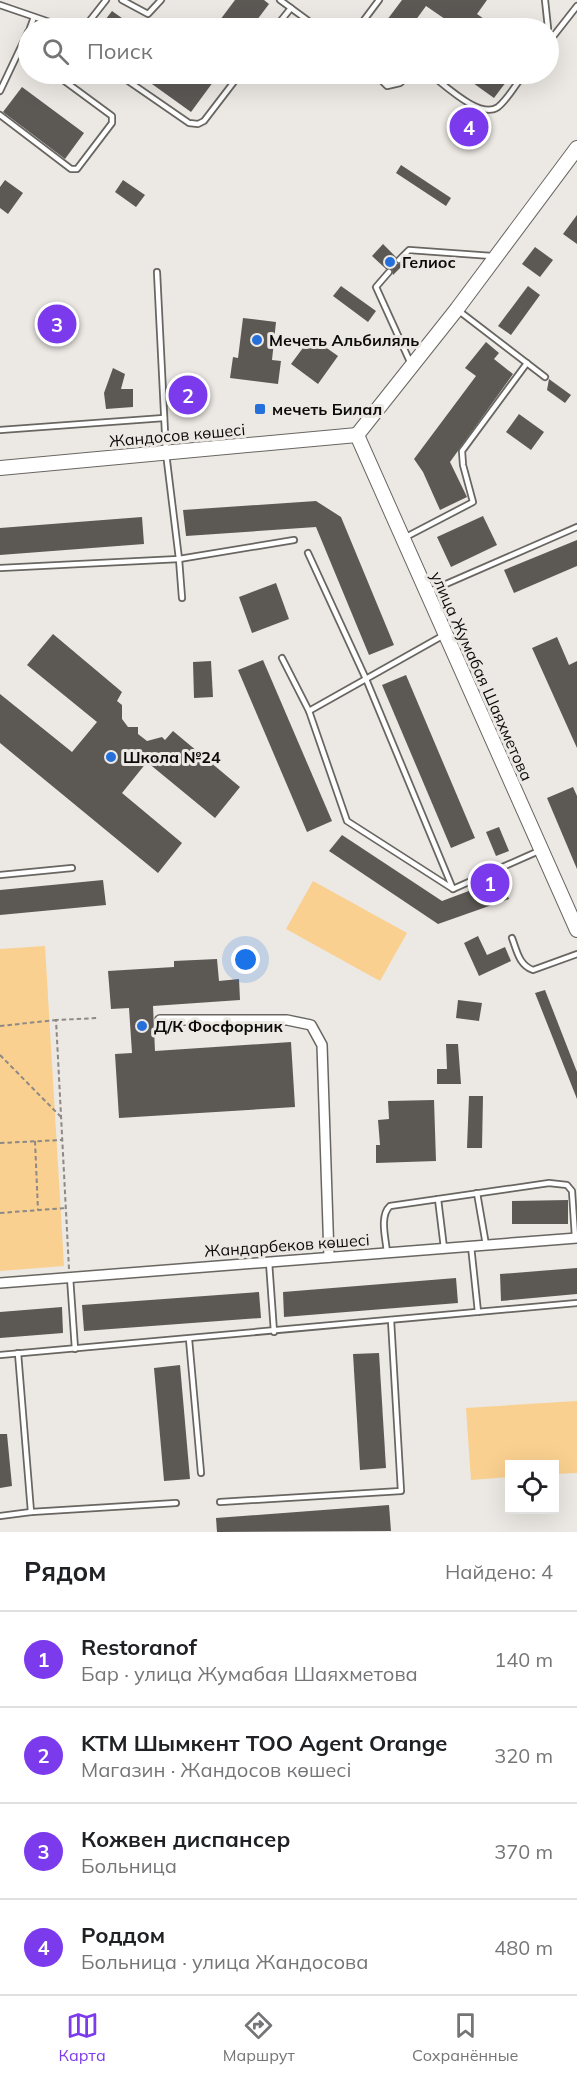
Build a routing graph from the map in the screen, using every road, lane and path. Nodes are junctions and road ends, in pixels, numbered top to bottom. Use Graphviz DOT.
graph roads {
  1 [pos="106,0"];
  2 [pos="122,0"];
  3 [pos="161,0"];
  4 [pos="280,0"];
  5 [pos="379,0"];
  6 [pos="545,0"];
  7 [pos="0,5"];
  8 [pos="577,6"];
  9 [pos="291,8"];
  10 [pos="34,18"];
  11 [pos="92,18"];
  12 [pos="283,18"];
  13 [pos="304,18"];
  14 [pos="366,18"];
  15 [pos="547,18"];
  16 [pos="559,29"];
  17 [pos="18,57"];
  18 [pos="69,84"];
  19 [pos="132,84"];
  20 [pos="232,84"];
  21 [pos="443,84"];
  22 [pos="516,84"];
  23 [pos="0,91"];
  24 [pos="0,115"];
  25 [pos="577,148"];
  26 [pos="495,257"];
  27 [pos="399,260"];
  28 [pos="157,272"];
  29 [pos="389,272"];
  30 [pos="457,309"];
  31 [pos="527,363"];
  32 [pos="412,366"];
  33 [pos="545,376"];
  34 [pos="164,418"];
  35 [pos="0,430"];
  36 [pos="357,435"];
  37 [pos="166,453"];
  38 [pos="0,468"];
  39 [pos="577,528"];
  40 [pos="404,538"];
  41 [pos="294,540"];
  42 [pos="308,553"];
  43 [pos="179,558"];
  44 [pos="0,568"];
  45 [pos="427,592"];
  46 [pos="182,598"];
  47 [pos="446,634"];
  48 [pos="282,658"];
  49 [pos="366,679"];
  50 [pos="309,711"];
  51 [pos="541,850"];
  52 [pos="72,868"];
  53 [pos="0,875"];
  54 [pos="453,889"];
  55 [pos="575,922"];
  56 [pos="512,938"];
  57 [pos="577,954"];
  58 [pos="98,1018"];
  59 [pos="56,1020"];
  60 [pos="160,1020"];
  61 [pos="0,1026"];
  62 [pos="0,1055"];
  63 [pos="61,1117"];
  64 [pos="62,1140"];
  65 [pos="35,1141"];
  66 [pos="0,1143"];
  67 [pos="477,1193"];
  68 [pos="438,1199"];
  69 [pos="66,1208"];
  70 [pos="38,1210"];
  71 [pos="0,1213"];
  72 [pos="576,1238"];
  73 [pos="486,1245"];
  74 [pos="471,1246"];
  75 [pos="444,1248"];
  76 [pos="387,1253"];
  77 [pos="329,1257"];
  78 [pos="269,1262"];
  79 [pos="70,1277"];
  80 [pos="0,1283"];
  81 [pos="577,1303"];
  82 [pos="478,1312"];
  83 [pos="391,1320"];
  84 [pos="274,1332"];
  85 [pos="189,1339"];
  86 [pos="75,1349"];
  87 [pos="18,1353"];
  88 [pos="0,1355"];
  89 [pos="201,1473"];
  90 [pos="220,1502"];
  91 [pos="176,1503"];
  92 [pos="31,1512"];
  93 [pos="0,1516"];
  1 -- 11 [label="lane"];
  2 -- 3 [label="lane"];
  4 -- 9 [label="lane"];
  5 -- 14 [label="lane"];
  6 -- 15 [label="lane"];
  7 -- 10 [label="lane"];
  8 -- 16 [label="lane"];
  9 -- 12 [label="lane"];
  9 -- 13 [label="lane"];
  17 -- 23 [label="lane"];
  18 -- 24 [label="lane"];
  19 -- 20 [label="lane"];
  21 -- 22 [label="lane"];
  25 -- 26 [label="street"];
  26 -- 27 [label="lane"];
  26 -- 30 [label="street"];
  28 -- 34 [label="lane"];
  29 -- 32 [label="lane"];
  30 -- 31 [label="lane"];
  30 -- 32 [label="street"];
  31 -- 33 [label="lane"];
  31 -- 40 [label="lane"];
  32 -- 36 [label="street"];
  34 -- 35 [label="lane"];
  34 -- 37 [label="lane"];
  36 -- 37 [label="street, Жандосов көшесі"];
  36 -- 40 [label="street, улица Жумабая Шаяхметова"];
  37 -- 38 [label="street, Жандосов көшесі"];
  37 -- 43 [label="lane"];
  39 -- 45 [label="lane"];
  40 -- 45 [label="street, улица Жумабая Шаяхметова"];
  41 -- 43 [label="lane"];
  42 -- 49 [label="lane"];
  43 -- 44 [label="lane"];
  43 -- 46 [label="lane"];
  45 -- 47 [label="street, улица Жумабая Шаяхметова"];
  47 -- 49 [label="lane"];
  47 -- 51 [label="street, улица Жумабая Шаяхметова"];
  48 -- 50 [label="lane"];
  49 -- 50 [label="lane"];
  49 -- 54 [label="lane"];
  50 -- 54 [label="lane"];
  51 -- 54 [label="lane"];
  51 -- 55 [label="street, улица Жумабая Шаяхметова"];
  52 -- 53 [label="lane"];
  56 -- 57 [label="lane"];
  58 -- 59 [label="path"];
  59 -- 61 [label="path"];
  59 -- 63 [label="path"];
  60 -- 77 [label="street"];
  62 -- 63 [label="path"];
  63 -- 64 [label="path"];
  64 -- 65 [label="path"];
  64 -- 69 [label="path"];
  65 -- 66 [label="path"];
  65 -- 70 [label="path"];
  67 -- 68 [label="lane"];
  67 -- 72 [label="lane"];
  67 -- 73 [label="lane"];
  68 -- 75 [label="lane"];
  68 -- 76 [label="lane"];
  69 -- 70 [label="path"];
  69 -- 79 [label="path"];
  70 -- 71 [label="path"];
  72 -- 73 [label="street, Жандарбеков көшесі"];
  73 -- 74 [label="street, Жандарбеков көшесі"];
  74 -- 75 [label="street, Жандарбеков көшесі"];
  74 -- 82 [label="lane"];
  75 -- 76 [label="street, Жандарбеков көшесі"];
  76 -- 77 [label="street, Жандарбеков көшесі"];
  77 -- 78 [label="street, Жандарбеков көшесі"];
  78 -- 79 [label="street, Жандарбеков көшесі"];
  78 -- 84 [label="lane"];
  79 -- 80 [label="street, Жандарбеков көшесі"];
  79 -- 86 [label="lane"];
  81 -- 82 [label="lane"];
  82 -- 83 [label="lane"];
  83 -- 84 [label="lane"];
  83 -- 90 [label="lane"];
  84 -- 85 [label="lane"];
  85 -- 86 [label="lane"];
  85 -- 89 [label="lane"];
  86 -- 87 [label="lane"];
  87 -- 88 [label="lane"];
  87 -- 92 [label="lane"];
  91 -- 92 [label="lane"];
  92 -- 93 [label="lane"];
}
